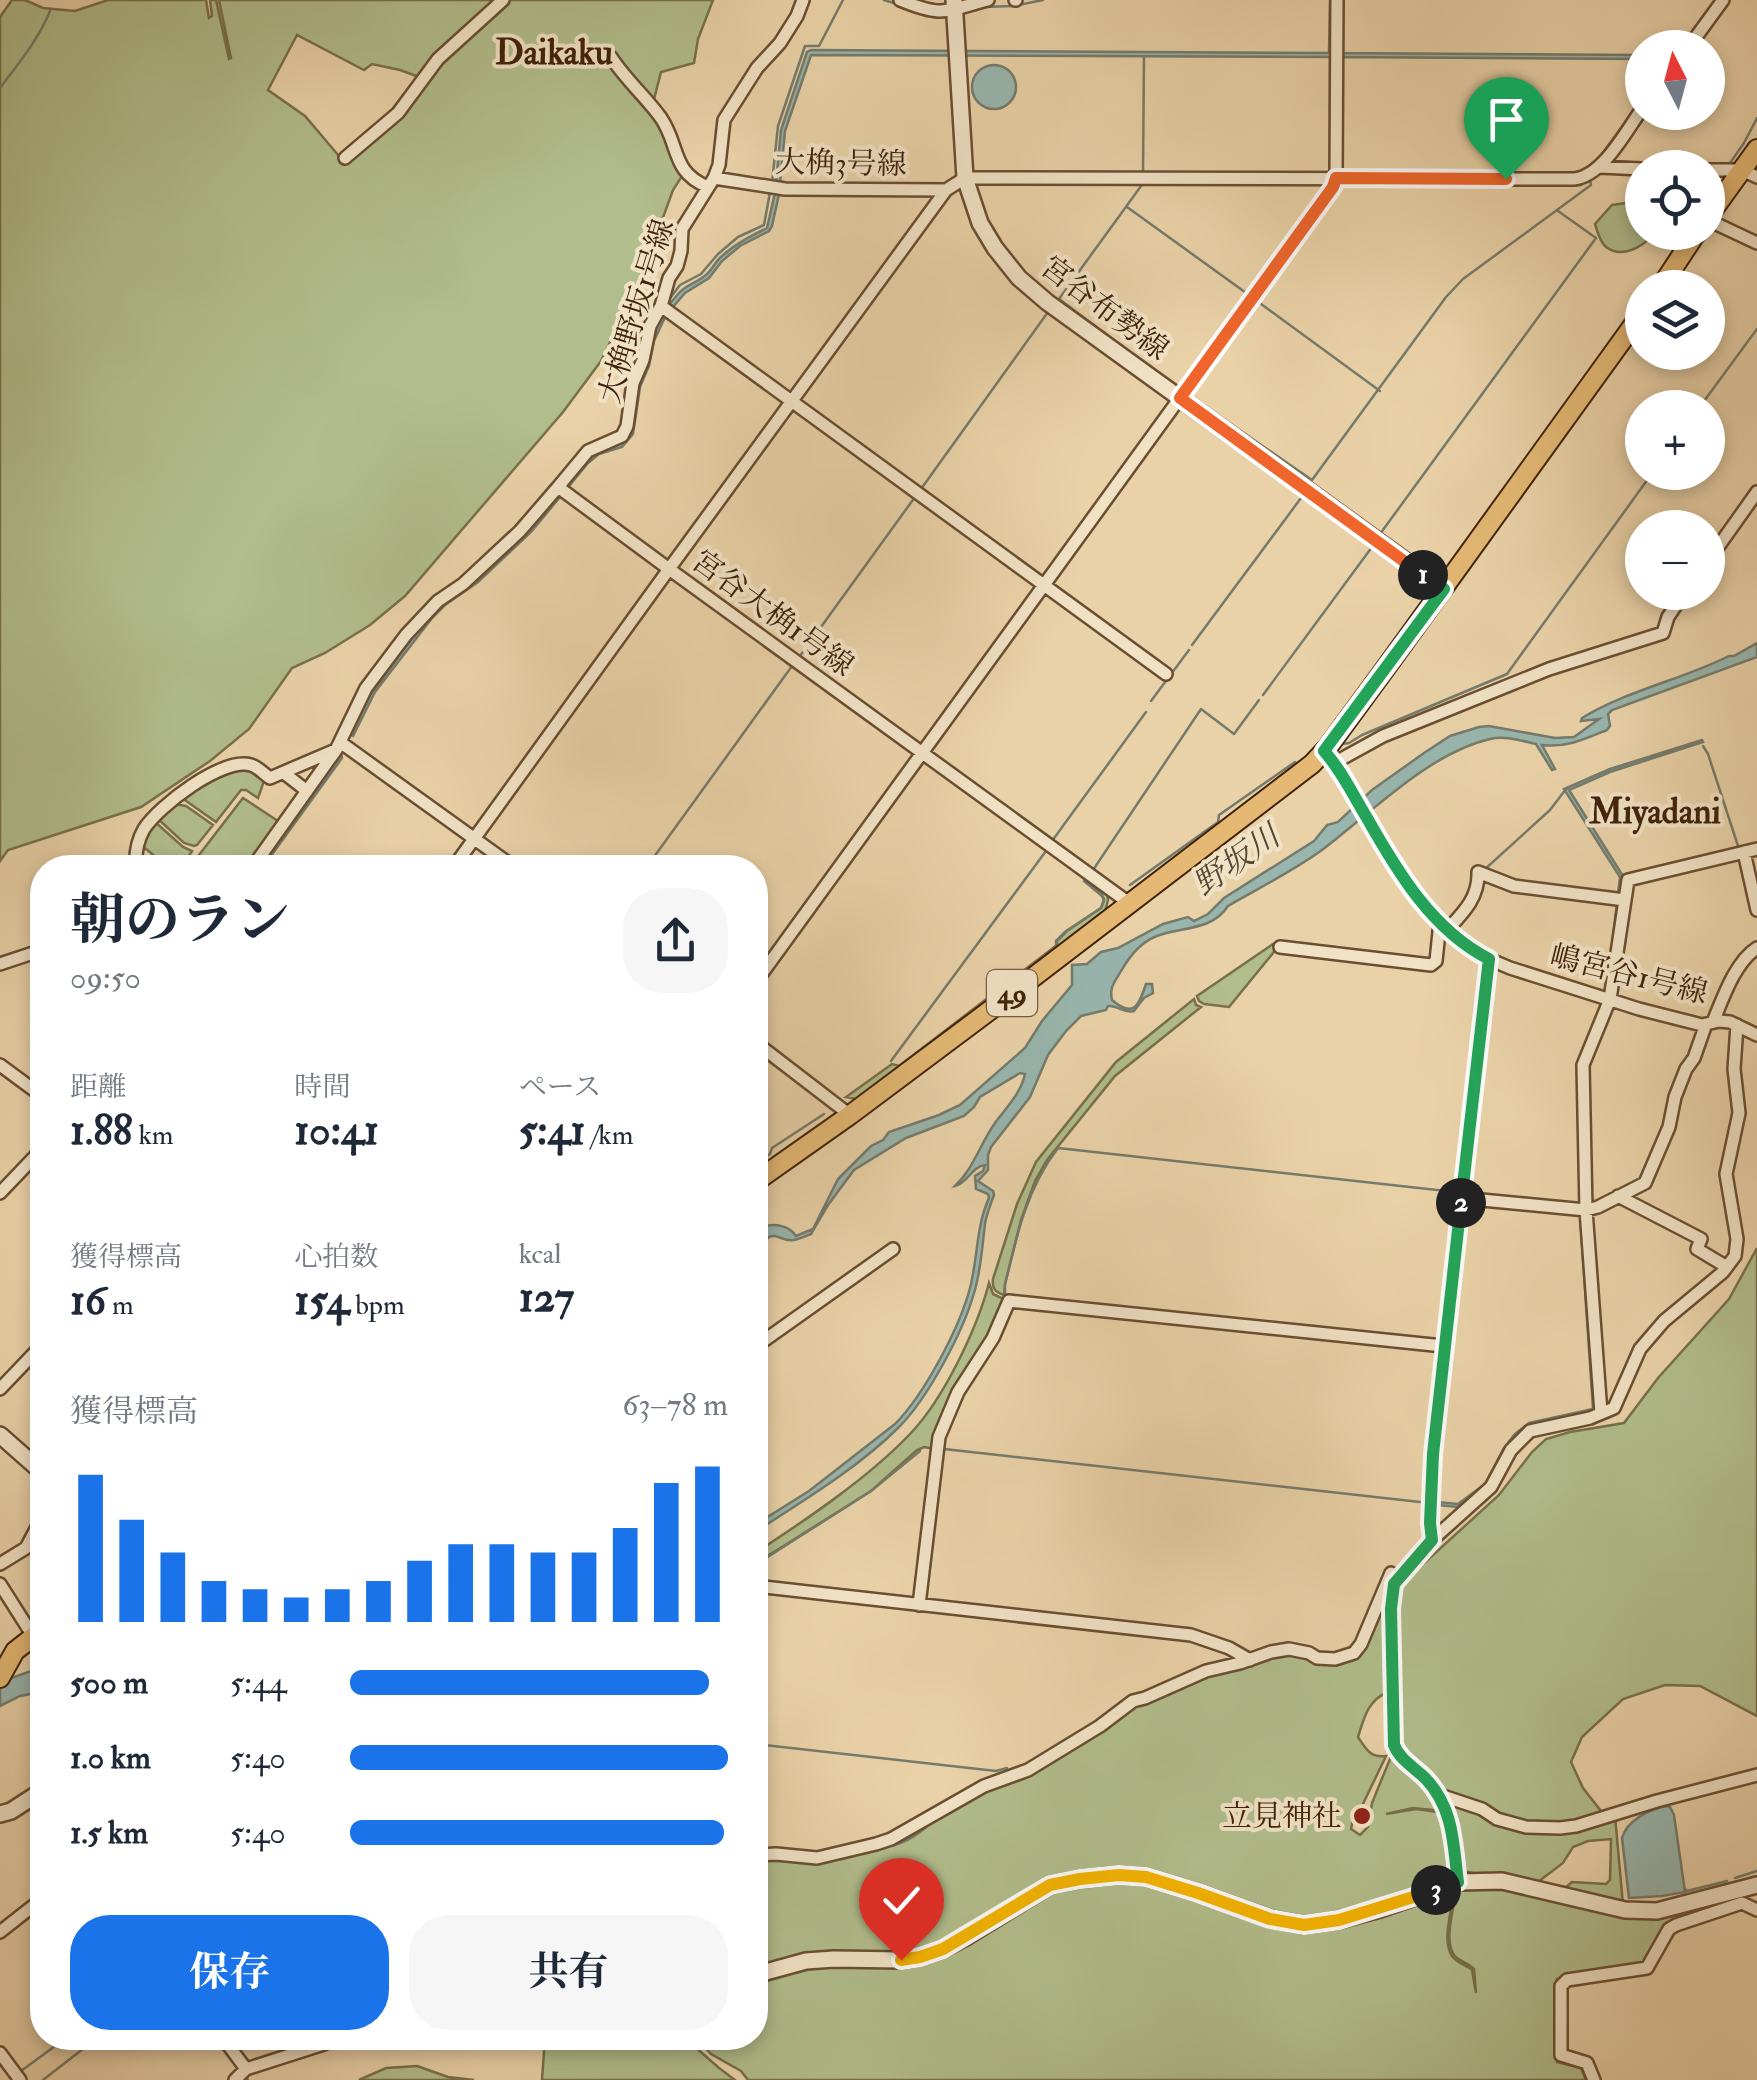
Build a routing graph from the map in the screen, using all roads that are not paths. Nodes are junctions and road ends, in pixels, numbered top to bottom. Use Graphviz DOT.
graph roads {
  1 [pos="502,0"];
  2 [pos="804,0"];
  3 [pos="900,0"];
  4 [pos="988,0"];
  5 [pos="1336,0"];
  6 [pos="1723,0"];
  7 [pos="954,4"];
  8 [pos="1701,30"];
  9 [pos="611,57"];
  10 [pos="658,115"];
  11 [pos="1627,130"];
  12 [pos="658,131"];
  13 [pos="1757,148"];
  14 [pos="345,158"];
  15 [pos="1600,167"];
  16 [pos="1625,168"];
  17 [pos="1725,172"];
  18 [pos="1750,174"];
  19 [pos="965,178"];
  20 [pos="1336,178"];
  21 [pos="711,183"];
  22 [pos="946,190"];
  23 [pos="1725,201"];
  24 [pos="1725,227"];
  25 [pos="1757,243"];
  26 [pos="660,306"];
  27 [pos="1625,337"];
  28 [pos="1180,398"];
  29 [pos="792,401"];
  30 [pos="558,487"];
  31 [pos="1757,492"];
  32 [pos="1725,537"];
  33 [pos="669,568"];
  34 [pos="1045,586"];
  35 [pos="1444,589"];
  36 [pos="1672,610"];
  37 [pos="1166,674"];
  38 [pos="338,746"];
  39 [pos="923,753"];
  40 [pos="1333,761"];
  41 [pos="284,773"];
  42 [pos="308,791"];
  43 [pos="474,838"];
  44 [pos="1751,850"];
  45 [pos="135,855"];
  46 [pos="261,855"];
  47 [pos="462,855"];
  48 [pos="497,855"];
  49 [pos="1624,900"];
  50 [pos="1129,903"];
  51 [pos="1757,910"];
  52 [pos="1444,925"];
  53 [pos="1280,947"];
  54 [pos="1757,948"];
  55 [pos="30,954"];
  56 [pos="1489,959"];
  57 [pos="0,964"];
  58 [pos="768,966"];
  59 [pos="1610,999"];
  60 [pos="1710,1023"];
  61 [pos="1737,1025"];
  62 [pos="1757,1035"];
  63 [pos="768,1052"];
  64 [pos="0,1065"];
  65 [pos="30,1087"];
  66 [pos="850,1115"];
  67 [pos="30,1162"];
  68 [pos="768,1173"];
  69 [pos="0,1193"];
  70 [pos="1618,1196"];
  71 [pos="1461,1198"];
  72 [pos="1586,1210"];
  73 [pos="892,1249"];
  74 [pos="1727,1267"];
  75 [pos="768,1339"];
  76 [pos="1443,1346"];
  77 [pos="30,1358"];
  78 [pos="0,1389"];
  79 [pos="1601,1413"];
  80 [pos="0,1435"];
  81 [pos="30,1461"];
  82 [pos="30,1540"];
  83 [pos="1432,1540"];
  84 [pos="1419,1556"];
  85 [pos="0,1564"];
  86 [pos="0,1584"];
  87 [pos="768,1587"];
  88 [pos="919,1604"];
  89 [pos="30,1623"];
  90 [pos="30,1639"];
  91 [pos="1250,1660"];
  92 [pos="4,1666"];
  93 [pos="1757,1775"];
  94 [pos="1440,1795"];
  95 [pos="30,1799"];
  96 [pos="0,1814"];
  97 [pos="768,1855"];
  98 [pos="1458,1882"];
  99 [pos="1757,1885"];
  100 [pos="30,1908"];
  101 [pos="1757,1910"];
  102 [pos="0,1932"];
  103 [pos="768,1971"];
  104 [pos="232,2050"];
  105 [pos="305,2050"];
  106 [pos="0,2053"];
  107 [pos="246,2069"];
  108 [pos="20,2080"];
  109 [pos="235,2080"];
  110 [pos="1594,2080"];
  1 -- 14 [label="street"];
  2 -- 21 [label="street, 大桷野坂1号線"];
  3 -- 7 [label="street"];
  4 -- 7 [label="street"];
  5 -- 20 [label="street"];
  6 -- 8 [label="street"];
  7 -- 19 [label="street, 宮谷布勢線"];
  9 -- 10 [label="street"];
  10 -- 12 [label="street"];
  10 -- 21 [label="street"];
  11 -- 15 [label="street"];
  13 -- 18 [label="main road"];
  15 -- 16 [label="street"];
  15 -- 20 [label="street"];
  17 -- 18 [label="street"];
  18 -- 23 [label="main road"];
  19 -- 20 [label="street"];
  19 -- 22 [label="street, 大桷3号線"];
  19 -- 28 [label="street, 宮谷布勢線"];
  20 -- 28 [label="street"];
  21 -- 22 [label="street, 大桷3号線"];
  21 -- 26 [label="street, 大桷野坂1号線"];
  22 -- 29 [label="street, 宮谷大桷1号線"];
  24 -- 25 [label="street"];
  26 -- 29 [label="street"];
  26 -- 30 [label="street, 大桷野坂1号線"];
  27 -- 35 [label="main road, 49"];
  28 -- 34 [label="street"];
  28 -- 35 [label="street, 宮谷布勢線"];
  29 -- 33 [label="street, 宮谷大桷1号線"];
  29 -- 34 [label="street"];
  30 -- 33 [label="street"];
  30 -- 38 [label="street, 大桷野坂1号線"];
  31 -- 32 [label="street"];
  33 -- 39 [label="street, 宮谷大桷1号線"];
  33 -- 43 [label="street"];
  34 -- 37 [label="street"];
  34 -- 39 [label="street"];
  35 -- 40 [label="main road, 49"];
  36 -- 40 [label="street"];
  38 -- 41 [label="street"];
  38 -- 42 [label="street, 大桷野坂1号線"];
  38 -- 43 [label="street"];
  39 -- 50 [label="street, 宮谷大桷1号線"];
  39 -- 58 [label="street"];
  40 -- 50 [label="main road, 49"];
  40 -- 52 [label="street, 嶋宮谷1号線"];
  41 -- 42 [label="street"];
  41 -- 45 [label="street"];
  42 -- 46 [label="street, 大桷野坂1号線"];
  43 -- 47 [label="street"];
  43 -- 48 [label="street"];
  44 -- 49 [label="street"];
  44 -- 51 [label="street"];
  49 -- 52 [label="street"];
  49 -- 59 [label="street"];
  50 -- 66 [label="main road, 49"];
  52 -- 53 [label="street"];
  52 -- 56 [label="street, 嶋宮谷1号線"];
  54 -- 60 [label="street"];
  55 -- 57 [label="street"];
  56 -- 59 [label="street, 嶋宮谷1号線"];
  56 -- 71 [label="street"];
  59 -- 60 [label="street, 嶋宮谷1号線"];
  59 -- 72 [label="street"];
  60 -- 61 [label="street, 嶋宮谷1号線"];
  60 -- 70 [label="street"];
  61 -- 62 [label="street, 嶋宮谷1号線"];
  61 -- 74 [label="street"];
  63 -- 66 [label="street"];
  64 -- 65 [label="street"];
  66 -- 68 [label="main road, 49"];
  67 -- 69 [label="street"];
  70 -- 72 [label="street"];
  70 -- 74 [label="street"];
  71 -- 72 [label="street"];
  71 -- 76 [label="street"];
  72 -- 79 [label="street"];
  73 -- 75 [label="street"];
  74 -- 79 [label="street"];
  76 -- 83 [label="street"];
  76 -- 88 [label="street"];
  77 -- 78 [label="street"];
  79 -- 83 [label="street"];
  80 -- 81 [label="street"];
  82 -- 85 [label="street"];
  83 -- 84 [label="street"];
  84 -- 91 [label="street"];
  84 -- 94 [label="street"];
  86 -- 89 [label="street"];
  87 -- 88 [label="street"];
  88 -- 91 [label="street"];
  90 -- 92 [label="main road"];
  91 -- 97 [label="street"];
  93 -- 94 [label="street"];
  94 -- 98 [label="street"];
  95 -- 96 [label="street"];
  98 -- 99 [label="street"];
  98 -- 103 [label="street"];
  100 -- 102 [label="street"];
  101 -- 110 [label="street"];
  104 -- 107 [label="street"];
  105 -- 107 [label="street"];
  106 -- 108 [label="street"];
  107 -- 109 [label="street"];
}
